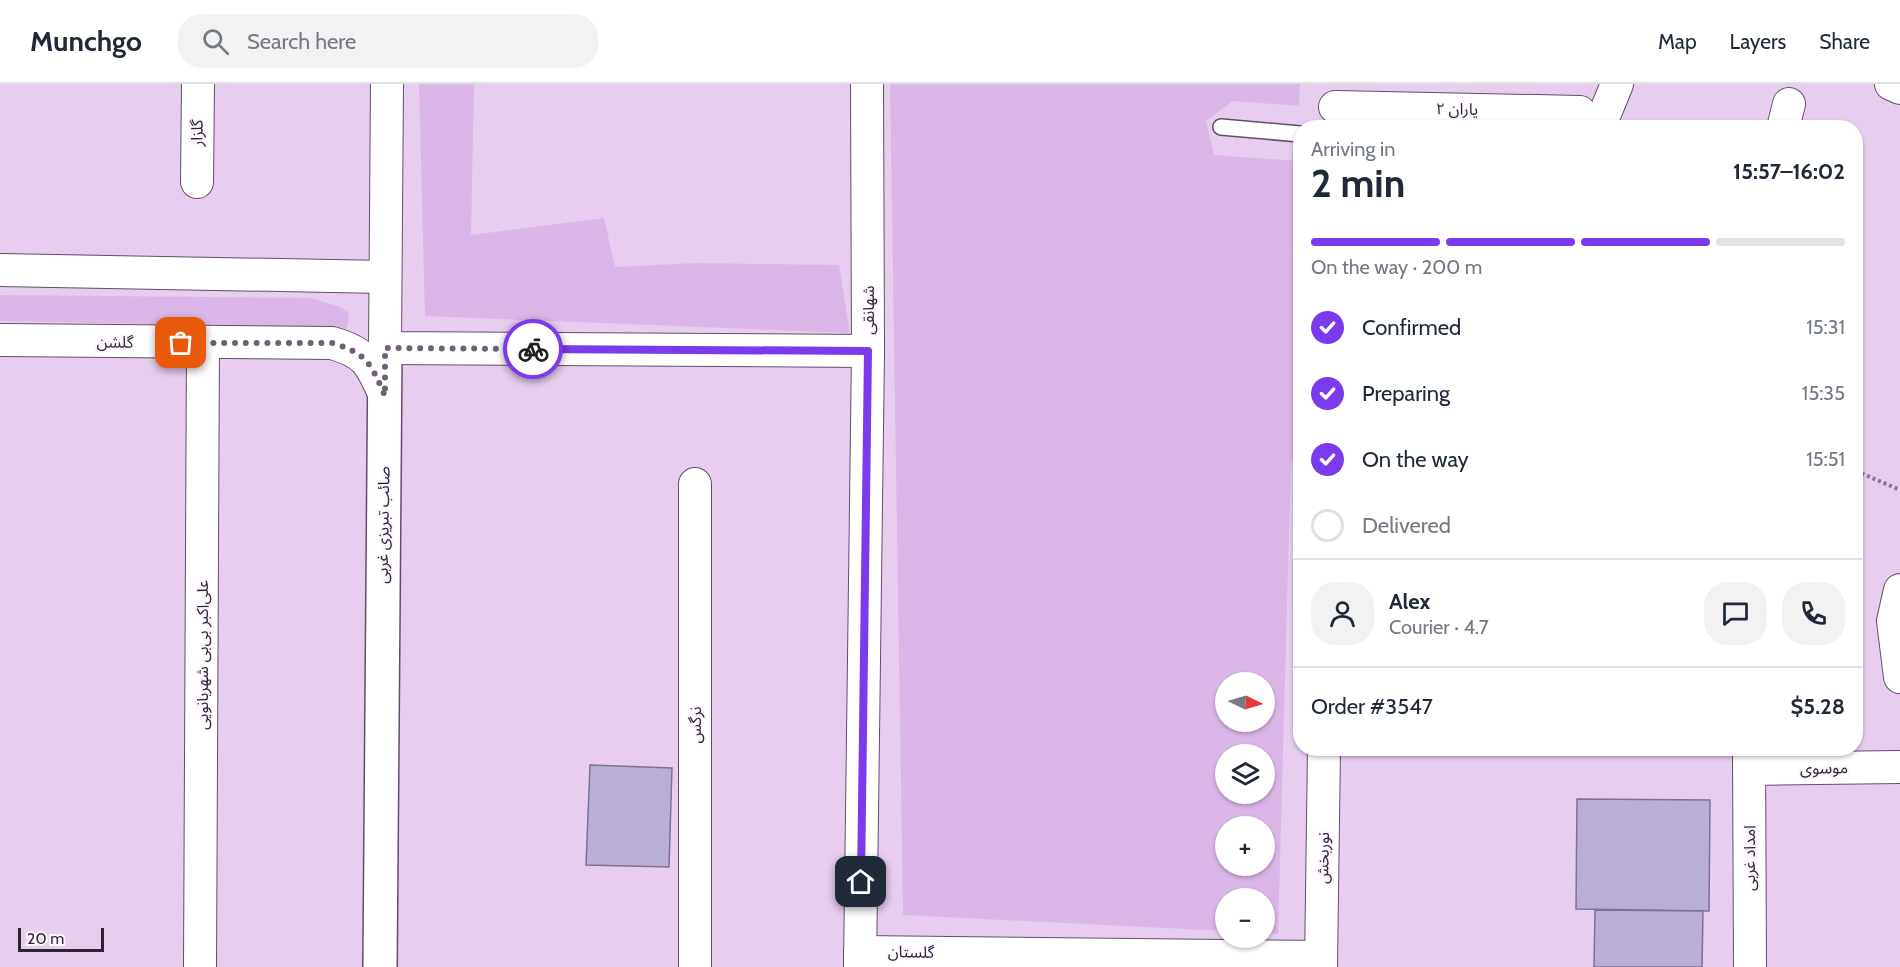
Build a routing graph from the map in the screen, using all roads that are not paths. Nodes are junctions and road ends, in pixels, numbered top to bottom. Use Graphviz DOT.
graph roads {
  1 [pos="198,84"];
  2 [pos="387,84"];
  3 [pos="867,84"];
  4 [pos="1617,84"];
  5 [pos="1891,84"];
  6 [pos="1900,88"];
  7 [pos="1335,106"];
  8 [pos="1589,120"];
  9 [pos="1221,127"];
  10 [pos="1293,133"];
  11 [pos="197,182"];
  12 [pos="0,270"];
  13 [pos="386,277"];
  14 [pos="0,340"];
  15 [pos="203,343"];
  16 [pos="385,348"];
  17 [pos="868,351"];
  18 [pos="385,396"];
  19 [pos="694,484"];
  20 [pos="1900,590"];
  21 [pos="1900,677"];
  22 [pos="1324,756"];
  23 [pos="1749,759"];
  24 [pos="1900,766"];
  25 [pos="860,959"];
  26 [pos="1321,962"];
  27 [pos="200,967"];
  28 [pos="380,967"];
  29 [pos="695,967"];
  30 [pos="1750,967"];
  1 -- 11 [label="street, گلزار"];
  2 -- 13 [label="street, صائب تبریزی غربی"];
  3 -- 17 [label="street, شهانقی"];
  4 -- 8 [label="street"];
  5 -- 6 [label="street"];
  7 -- 8 [label="street, یاران ٢"];
  9 -- 10 [label="lane"];
  12 -- 13 [label="street"];
  13 -- 16 [label="street, صائب تبریزی غربی"];
  14 -- 15 [label="street, گلشن"];
  15 -- 18 [label="street, گلشن"];
  15 -- 27 [label="street, علی‌اکبر بی‌بی شهربانویی"];
  16 -- 17 [label="street"];
  16 -- 18 [label="street, صائب تبریزی غربی"];
  17 -- 25 [label="street, شهانقی"];
  18 -- 28 [label="street, صائب تبریزی غربی"];
  19 -- 29 [label="street, نرگس"];
  20 -- 21 [label="street"];
  22 -- 26 [label="street, نوربخش"];
  23 -- 24 [label="street, موسوی"];
  23 -- 30 [label="street, امداد غربی"];
  25 -- 26 [label="street, گلستان"];
}
